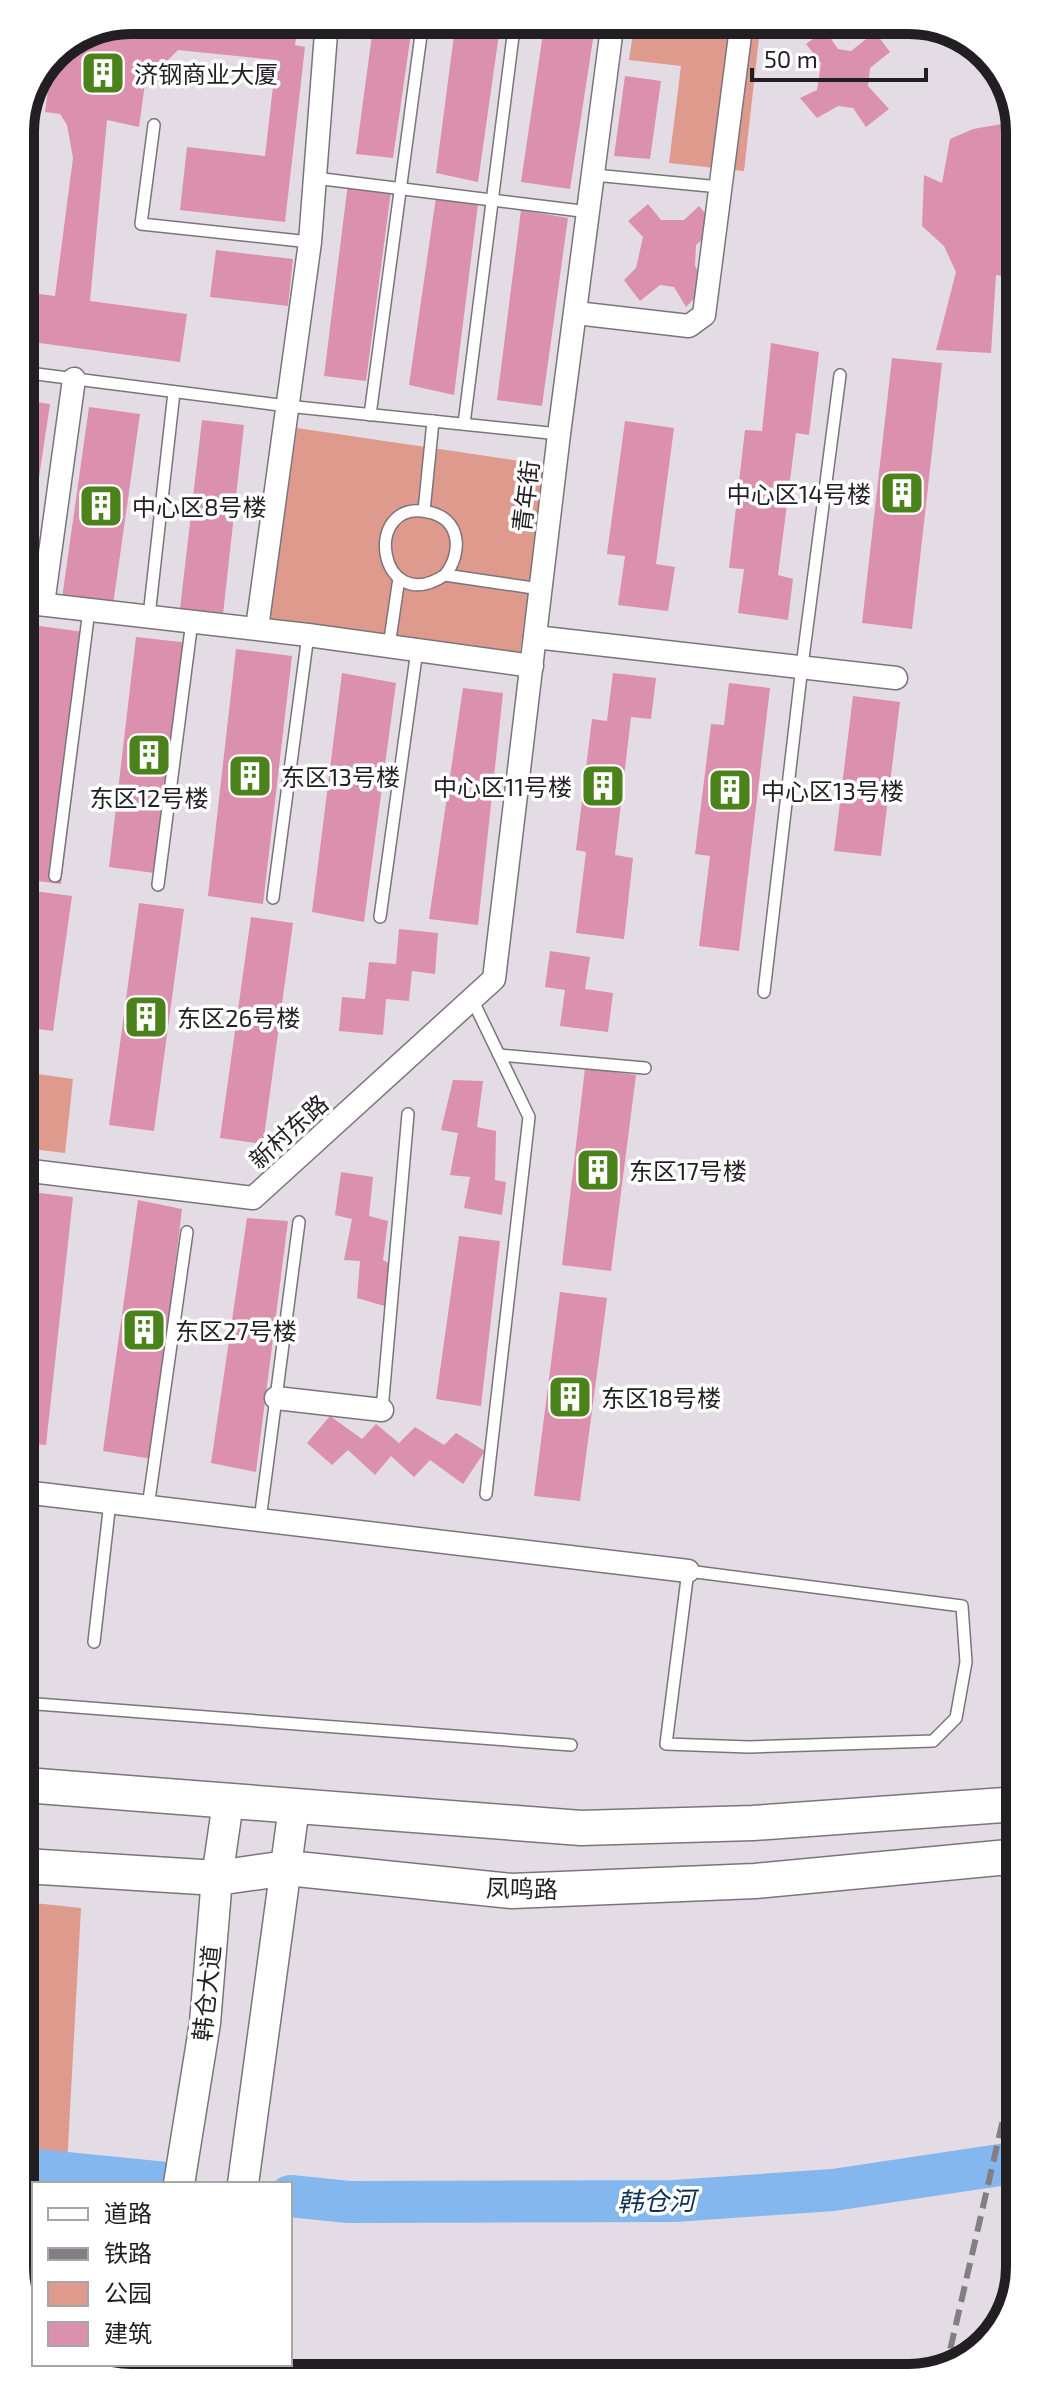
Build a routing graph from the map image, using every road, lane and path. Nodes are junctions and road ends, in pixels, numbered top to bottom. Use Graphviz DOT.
graph roads {
  1 [pos="326,34"];
  2 [pos="421,34"];
  3 [pos="513,34"];
  4 [pos="611,34"];
  5 [pos="740,34"];
  6 [pos="154,125"];
  7 [pos="594,175"];
  8 [pos="315,178"];
  9 [pos="720,187"];
  10 [pos="400,190"];
  11 [pos="493,201"];
  12 [pos="589,212"];
  13 [pos="310,242"];
  14 [pos="576,313"];
  15 [pos="34,374"];
  16 [pos="840,375"];
  17 [pos="74,379"];
  18 [pos="174,392"];
  19 [pos="287,406"];
  20 [pos="370,415"];
  21 [pos="433,421"];
  22 [pos="464,424"];
  23 [pos="559,434"];
  24 [pos="424,511"];
  25 [pos="445,575"];
  26 [pos="399,578"];
  27 [pos="540,589"];
  28 [pos="34,592"];
  29 [pos="34,603"];
  30 [pos="89,610"];
  31 [pos="149,616"];
  32 [pos="192,621"];
  33 [pos="257,628"];
  34 [pos="308,635"];
  35 [pos="535,637"];
  36 [pos="389,646"];
  37 [pos="417,650"];
  38 [pos="532,666"];
  39 [pos="802,666"];
  40 [pos="896,678"];
  41 [pos="55,876"];
  42 [pos="158,885"];
  43 [pos="273,898"];
  44 [pos="380,917"];
  45 [pos="494,979"];
  46 [pos="764,992"];
  47 [pos="472,999"];
  48 [pos="499,1055"];
  49 [pos="645,1068"];
  50 [pos="408,1114"];
  51 [pos="34,1171"];
  52 [pos="299,1222"];
  53 [pos="187,1232"];
  54 [pos="276,1398"];
  55 [pos="382,1410"];
  56 [pos="34,1493"];
  57 [pos="486,1494"];
  58 [pos="110,1502"];
  59 [pos="148,1507"];
  60 [pos="260,1520"];
  61 [pos="688,1571"];
  62 [pos="94,1642"];
  63 [pos="34,1704"];
  64 [pos="571,1745"];
  65 [pos="34,1786"];
  66 [pos="228,1802"];
  67 [pos="1006,1805"];
  68 [pos="294,1807"];
  69 [pos="1006,1857"];
  70 [pos="34,1867"];
  71 [pos="287,1868"];
  72 [pos="217,1878"];
  73 [pos="179,2182"];
  74 [pos="243,2182"];
  1 -- 8 [label="street"];
  2 -- 10 [label="lane"];
  3 -- 11 [label="lane"];
  4 -- 7 [label="street, 青年街"];
  5 -- 9 [label="street"];
  6 -- 13 [label="lane"];
  7 -- 9 [label="lane"];
  7 -- 12 [label="street, 青年街"];
  8 -- 10 [label="lane"];
  8 -- 13 [label="street"];
  9 -- 14 [label="street"];
  10 -- 11 [label="lane"];
  10 -- 20 [label="lane"];
  11 -- 12 [label="lane"];
  11 -- 22 [label="lane"];
  12 -- 14 [label="street, 青年街"];
  13 -- 19 [label="street"];
  14 -- 23 [label="street, 青年街"];
  15 -- 17 [label="lane"];
  16 -- 39 [label="lane"];
  17 -- 18 [label="lane"];
  17 -- 28 [label="street"];
  18 -- 19 [label="lane"];
  18 -- 31 [label="lane"];
  19 -- 20 [label="lane"];
  19 -- 33 [label="street"];
  20 -- 21 [label="lane"];
  21 -- 22 [label="lane"];
  21 -- 24 [label="lane"];
  22 -- 23 [label="lane"];
  23 -- 27 [label="street, 青年街"];
  24 -- 25 [label="lane"];
  24 -- 26 [label="lane"];
  25 -- 26 [label="lane"];
  25 -- 27 [label="lane"];
  26 -- 36 [label="lane"];
  27 -- 35 [label="street, 青年街"];
  29 -- 30 [label="street"];
  30 -- 31 [label="street"];
  30 -- 41 [label="lane"];
  31 -- 32 [label="street"];
  32 -- 33 [label="street"];
  32 -- 42 [label="lane"];
  33 -- 34 [label="street"];
  34 -- 36 [label="street"];
  34 -- 43 [label="lane"];
  35 -- 38 [label="street, 青年街"];
  35 -- 39 [label="street"];
  36 -- 37 [label="street"];
  37 -- 38 [label="street"];
  37 -- 44 [label="lane"];
  38 -- 45 [label="street, 青年街"];
  39 -- 40 [label="street"];
  39 -- 46 [label="lane"];
  45 -- 47 [label="street, 新村东路"];
  47 -- 48 [label="lane"];
  47 -- 51 [label="street, 新村东路"];
  48 -- 49 [label="lane"];
  48 -- 57 [label="lane"];
  50 -- 55 [label="lane"];
  52 -- 54 [label="lane"];
  53 -- 59 [label="lane"];
  54 -- 55 [label="street"];
  54 -- 60 [label="lane"];
  56 -- 58 [label="street"];
  58 -- 59 [label="street"];
  58 -- 62 [label="lane"];
  59 -- 60 [label="street"];
  60 -- 61 [label="street"];
  61 -- 61 [label="lane"];
  63 -- 64 [label="lane"];
  65 -- 66 [label="main road"];
  66 -- 68 [label="main road"];
  66 -- 72 [label="main road, 韩仓大道"];
  67 -- 68 [label="main road"];
  68 -- 71 [label="main road"];
  69 -- 71 [label="main road, 凤鸣路"];
  70 -- 72 [label="main road, 凤鸣路"];
  71 -- 72 [label="main road, 凤鸣路"];
  71 -- 74 [label="main road"];
  72 -- 73 [label="main road, 韩仓大道"];
}
